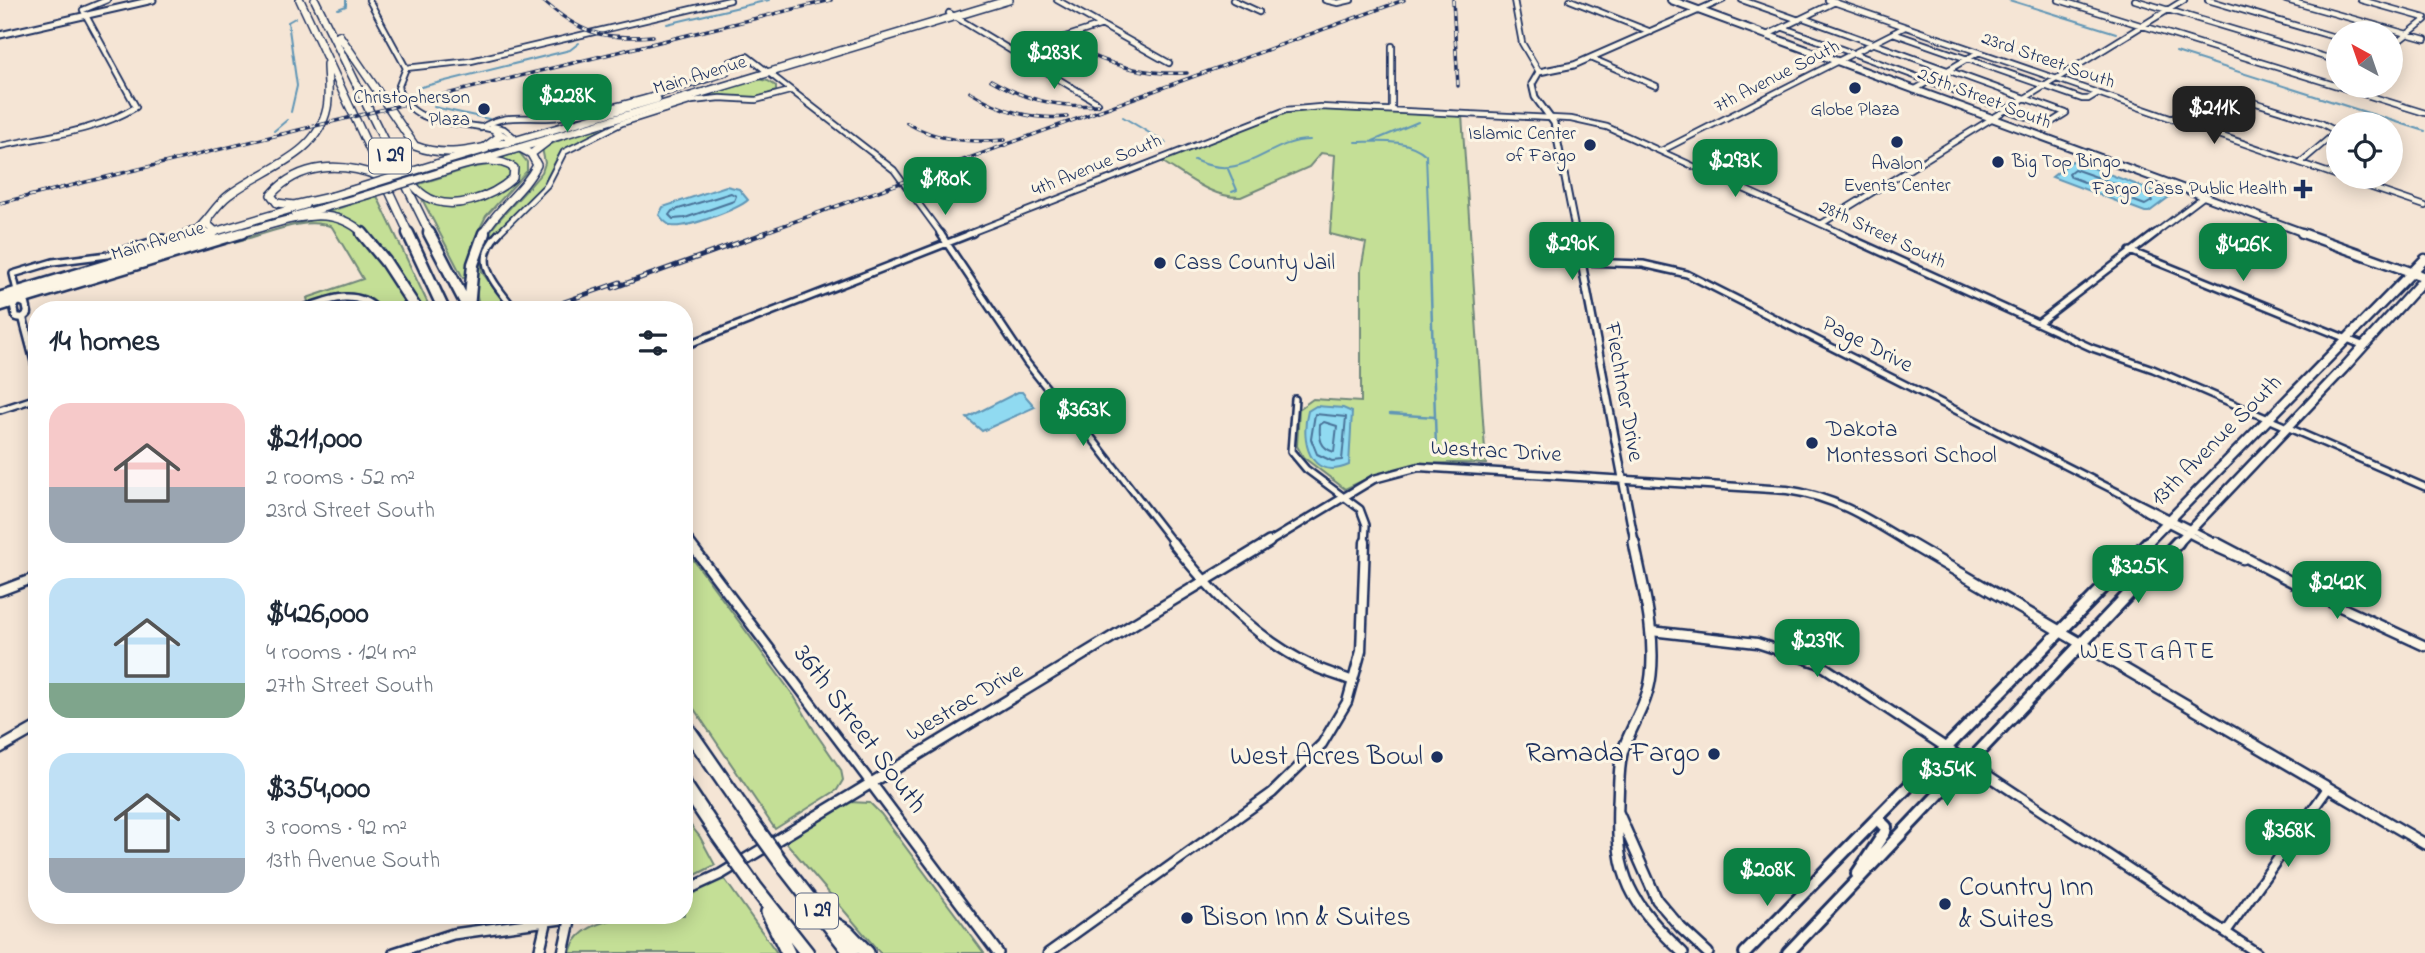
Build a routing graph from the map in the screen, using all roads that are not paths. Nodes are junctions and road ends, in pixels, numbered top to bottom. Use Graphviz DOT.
graph roads {
  1 [pos="107,0"];
  2 [pos="153,0"];
  3 [pos="300,0"];
  4 [pos="369,0"];
  5 [pos="730,0"];
  6 [pos="992,0"];
  7 [pos="1009,0"];
  8 [pos="1057,0"];
  9 [pos="1233,0"];
  10 [pos="1325,0"];
  11 [pos="1351,0"];
  12 [pos="1514,0"];
  13 [pos="1570,0"];
  14 [pos="1671,0"];
  15 [pos="1722,0"];
  16 [pos="1742,0"];
  17 [pos="1828,0"];
  18 [pos="2059,0"];
  19 [pos="2135,0"];
  20 [pos="2184,0"];
  21 [pos="2208,0"];
  22 [pos="2286,0"];
  23 [pos="2361,0"];
  24 [pos="1838,1"];
  25 [pos="317,3"];
  26 [pos="1699,10"];
  27 [pos="2168,10"];
  28 [pos="1259,12"];
  29 [pos="951,14"];
  30 [pos="84,15"];
  31 [pos="1801,19"];
  32 [pos="2425,19"];
  33 [pos="1102,25"];
  34 [pos="2143,26"];
  35 [pos="1905,27"];
  36 [pos="1784,28"];
  37 [pos="1651,32"];
  38 [pos="1894,33"];
  39 [pos="2326,34"];
  40 [pos="2407,34"];
  41 [pos="0,35"];
  42 [pos="1767,36"];
  43 [pos="2403,37"];
  44 [pos="2425,39"];
  45 [pos="1875,43"];
  46 [pos="1392,46"];
  47 [pos="1979,52"];
  48 [pos="1016,53"];
  49 [pos="1854,54"];
  50 [pos="327,57"];
  51 [pos="2326,57"];
  52 [pos="1591,58"];
  53 [pos="1967,59"];
  54 [pos="1838,62"];
  55 [pos="1169,63"];
  56 [pos="405,68"];
  57 [pos="1948,69"];
  58 [pos="765,70"];
  59 [pos="1539,72"];
  60 [pos="2057,79"];
  61 [pos="1929,81"];
  62 [pos="2326,82"];
  63 [pos="1656,86"];
  64 [pos="2046,86"];
  65 [pos="1914,90"];
  66 [pos="790,91"];
  67 [pos="2098,93"];
  68 [pos="2028,98"];
  69 [pos="2378,98"];
  70 [pos="2425,102"];
  71 [pos="1098,103"];
  72 [pos="1287,110"];
  73 [pos="1392,110"];
  74 [pos="2008,110"];
  75 [pos="2416,110"];
  76 [pos="2425,113"];
  77 [pos="1550,118"];
  78 [pos="2172,118"];
  79 [pos="1993,120"];
  80 [pos="488,127"];
  81 [pos="552,138"];
  82 [pos="513,141"];
  83 [pos="489,145"];
  84 [pos="0,146"];
  85 [pos="520,148"];
  86 [pos="1660,151"];
  87 [pos="473,153"];
  88 [pos="531,155"];
  89 [pos="390,157"];
  90 [pos="2302,162"];
  91 [pos="437,169"];
  92 [pos="2326,171"];
  93 [pos="381,177"];
  94 [pos="2376,189"];
  95 [pos="355,194"];
  96 [pos="334,196"];
  97 [pos="2203,197"];
  98 [pos="2425,206"];
  99 [pos="209,217"];
  100 [pos="1821,224"];
  101 [pos="245,232"];
  102 [pos="218,235"];
  103 [pos="164,243"];
  104 [pos="947,243"];
  105 [pos="223,251"];
  106 [pos="2130,251"];
  107 [pos="2425,259"];
  108 [pos="1582,262"];
  109 [pos="2410,274"];
  110 [pos="2424,280"];
  111 [pos="18,296"];
  112 [pos="0,297"];
  113 [pos="330,301"];
  114 [pos="370,301"];
  115 [pos="412,301"];
  116 [pos="440,301"];
  117 [pos="464,301"];
  118 [pos="470,301"];
  119 [pos="509,301"];
  120 [pos="0,306"];
  121 [pos="2038,323"];
  122 [pos="28,337"];
  123 [pos="2347,339"];
  124 [pos="693,342"];
  125 [pos="2362,345"];
  126 [pos="1295,399"];
  127 [pos="28,401"];
  128 [pos="0,410"];
  129 [pos="2268,419"];
  130 [pos="2286,428"];
  131 [pos="1621,479"];
  132 [pos="2425,487"];
  133 [pos="1344,497"];
  134 [pos="2168,520"];
  135 [pos="2188,530"];
  136 [pos="693,548"];
  137 [pos="28,580"];
  138 [pos="1206,580"];
  139 [pos="0,591"];
  140 [pos="1651,631"];
  141 [pos="2059,631"];
  142 [pos="2081,643"];
  143 [pos="2425,646"];
  144 [pos="1353,681"];
  145 [pos="28,732"];
  146 [pos="693,737"];
  147 [pos="1947,747"];
  148 [pos="0,748"];
  149 [pos="1969,761"];
  150 [pos="871,782"];
  151 [pos="2328,788"];
  152 [pos="693,798"];
  153 [pos="1618,812"];
  154 [pos="1878,819"];
  155 [pos="2425,844"];
  156 [pos="693,887"];
  157 [pos="1849,888"];
  158 [pos="757,890"];
  159 [pos="822,917"];
  160 [pos="512,924"];
  161 [pos="546,924"];
  162 [pos="568,924"];
  163 [pos="2226,932"];
  164 [pos="394,953"];
  165 [pos="539,953"];
  166 [pos="562,953"];
  167 [pos="788,953"];
  168 [pos="807,953"];
  169 [pos="851,953"];
  170 [pos="867,953"];
  171 [pos="998,953"];
  172 [pos="1048,953"];
  173 [pos="1683,953"];
  174 [pos="1708,953"];
  175 [pos="1745,953"];
  176 [pos="1788,953"];
  177 [pos="2257,953"];
  1 -- 30 [label="street"];
  2 -- 30 [label="street"];
  3 -- 50 [label="highway, I 29"];
  4 -- 56 [label="street"];
  5 -- 56 [label="street"];
  6 -- 29 [label="main road, Main Avenue"];
  7 -- 29 [label="main road, Main Avenue"];
  8 -- 33 [label="street"];
  9 -- 28 [label="street"];
  10 -- 11 [label="street"];
  12 -- 59 [label="street"];
  13 -- 37 [label="street"];
  14 -- 26 [label="main road, 25th Street South"];
  15 -- 26 [label="street"];
  16 -- 31 [label="street"];
  17 -- 24 [label="street, 23rd Street South"];
  18 -- 34 [label="street"];
  19 -- 27 [label="street"];
  20 -- 27 [label="street"];
  21 -- 39 [label="street"];
  22 -- 40 [label="street"];
  23 -- 32 [label="street"];
  24 -- 31 [label="street"];
  24 -- 35 [label="street, 23rd Street South"];
  25 -- 83 [label="highway"];
  25 -- 89 [label="highway, I 29"];
  26 -- 37 [label="street"];
  26 -- 42 [label="main road, 25th Street South"];
  27 -- 34 [label="street"];
  27 -- 51 [label="street"];
  29 -- 48 [label="street"];
  29 -- 58 [label="main road, Main Avenue"];
  30 -- 41 [label="street"];
  30 -- 84 [label="street"];
  31 -- 36 [label="street"];
  31 -- 45 [label="street"];
  32 -- 40 [label="street"];
  33 -- 48 [label="street"];
  33 -- 55 [label="street"];
  34 -- 60 [label="street"];
  34 -- 62 [label="street"];
  35 -- 38 [label="street, 7th Avenue South"];
  35 -- 47 [label="street, 23rd Street South"];
  36 -- 42 [label="street"];
  36 -- 49 [label="street"];
  37 -- 52 [label="street"];
  38 -- 45 [label="street, 7th Avenue South"];
  38 -- 53 [label="street"];
  40 -- 43 [label="street"];
  40 -- 44 [label="street"];
  42 -- 54 [label="main road, 25th Street South"];
  45 -- 49 [label="street, 7th Avenue South"];
  45 -- 57 [label="street"];
  46 -- 73 [label="street"];
  47 -- 53 [label="street"];
  47 -- 60 [label="street, 23rd Street South"];
  48 -- 71 [label="street"];
  49 -- 54 [label="street, 7th Avenue South"];
  49 -- 61 [label="street"];
  50 -- 93 [label="highway, I 29"];
  50 -- 99 [label="highway"];
  52 -- 59 [label="street"];
  52 -- 63 [label="street"];
  53 -- 57 [label="street"];
  53 -- 64 [label="street"];
  54 -- 65 [label="main road, 25th Street South"];
  54 -- 86 [label="street, 7th Avenue South"];
  56 -- 80 [label="street"];
  57 -- 61 [label="street"];
  57 -- 68 [label="street"];
  58 -- 66 [label="street"];
  58 -- 80 [label="street"];
  58 -- 81 [label="main road, Main Avenue"];
  58 -- 82 [label="main road, Main Avenue"];
  59 -- 77 [label="street, Fiechtner Drive"];
  60 -- 64 [label="street"];
  60 -- 67 [label="street, 23rd Street South"];
  61 -- 65 [label="street"];
  61 -- 74 [label="street"];
  64 -- 67 [label="street"];
  64 -- 68 [label="street"];
  65 -- 79 [label="main road, 25th Street South"];
  66 -- 104 [label="street"];
  66 -- 119 [label="street"];
  67 -- 78 [label="street, 23rd Street South"];
  68 -- 74 [label="street"];
  68 -- 74 [label="street"];
  69 -- 75 [label="street"];
  70 -- 75 [label="street"];
  72 -- 73 [label="street, 28th Street South"];
  72 -- 104 [label="street, 4th Avenue South"];
  73 -- 77 [label="street, 28th Street South"];
  74 -- 79 [label="street"];
  75 -- 76 [label="street"];
  77 -- 86 [label="street, 28th Street South"];
  77 -- 108 [label="street, Fiechtner Drive"];
  78 -- 90 [label="street, 23rd Street South"];
  78 -- 90 [label="street"];
  79 -- 97 [label="main road, 25th Street South"];
  79 -- 100 [label="street"];
  80 -- 82 [label="street"];
  80 -- 83 [label="main road"];
  81 -- 85 [label="main road, Main Avenue"];
  81 -- 88 [label="highway"];
  82 -- 83 [label="highway"];
  82 -- 85 [label="main road"];
  82 -- 87 [label="main road, Main Avenue"];
  83 -- 87 [label="main road"];
  85 -- 88 [label="highway"];
  85 -- 91 [label="main road, Main Avenue"];
  86 -- 100 [label="street, 28th Street South"];
  87 -- 91 [label="main road, Main Avenue"];
  88 -- 118 [label="highway"];
  89 -- 91 [label="highway"];
  89 -- 117 [label="highway, I 29"];
  90 -- 92 [label="street, 23rd Street South"];
  91 -- 95 [label="main road, Main Avenue, bridge"];
  93 -- 96 [label="highway"];
  93 -- 116 [label="highway, I 29"];
  94 -- 98 [label="street, 23rd Street South"];
  95 -- 96 [label="main road, Main Avenue"];
  95 -- 101 [label="main road, Main Avenue"];
  96 -- 102 [label="main road, Main Avenue"];
  97 -- 106 [label="street"];
  97 -- 109 [label="main road, 25th Street South"];
  99 -- 102 [label="highway"];
  99 -- 103 [label="highway"];
  100 -- 121 [label="street, 28th Street South"];
  101 -- 102 [label="main road, Main Avenue"];
  101 -- 115 [label="highway"];
  102 -- 103 [label="main road, Main Avenue"];
  102 -- 105 [label="street"];
  102 -- 111 [label="main road, Main Avenue"];
  103 -- 111 [label="main road, Main Avenue"];
  103 -- 111 [label="street"];
  104 -- 124 [label="street, 4th Avenue South"];
  104 -- 138 [label="street"];
  106 -- 121 [label="street"];
  106 -- 123 [label="street"];
  107 -- 109 [label="main road, 13th Avenue South"];
  108 -- 131 [label="street, Fiechtner Drive"];
  108 -- 134 [label="street, Page Drive"];
  109 -- 110 [label="main road, 25th Street South"];
  109 -- 123 [label="main road, 13th Avenue South"];
  110 -- 125 [label="main road, 13th Avenue South"];
  111 -- 112 [label="main road, Main Avenue"];
  111 -- 120 [label="main road, Main Avenue"];
  111 -- 122 [label="street"];
  113 -- 114 [label="street"];
  121 -- 129 [label="street, 28th Street South"];
  123 -- 125 [label="street"];
  123 -- 129 [label="main road, 13th Avenue South"];
  125 -- 130 [label="main road, 13th Avenue South"];
  126 -- 133 [label="street"];
  127 -- 128 [label="street"];
  129 -- 130 [label="street, 28th Street South"];
  129 -- 134 [label="main road, 13th Avenue South"];
  130 -- 132 [label="street, 28th Street South"];
  130 -- 135 [label="main road, 13th Avenue South"];
  131 -- 133 [label="street, Westrac Drive"];
  131 -- 140 [label="street, Fiechtner Drive"];
  131 -- 141 [label="street, Westrac Drive"];
  133 -- 138 [label="street, Westrac Drive"];
  133 -- 144 [label="street"];
  134 -- 135 [label="street, Page Drive"];
  134 -- 141 [label="main road, 13th Avenue South"];
  135 -- 142 [label="main road, 13th Avenue South"];
  135 -- 143 [label="street, Page Drive"];
  136 -- 150 [label="street, 36th Street South"];
  137 -- 139 [label="street"];
  138 -- 144 [label="street"];
  138 -- 150 [label="street, Westrac Drive"];
  140 -- 147 [label="street"];
  140 -- 153 [label="street, Fiechtner Drive"];
  141 -- 142 [label="street, Westrac Drive"];
  141 -- 147 [label="main road, 13th Avenue South"];
  142 -- 149 [label="main road, 13th Avenue South"];
  142 -- 151 [label="street, Westrac Drive"];
  144 -- 172 [label="street"];
  145 -- 148 [label="street"];
  146 -- 159 [label="highway, I 29, bridge"];
  147 -- 149 [label="street"];
  147 -- 154 [label="main road, 13th Avenue South"];
  149 -- 157 [label="main road, 13th Avenue South"];
  149 -- 163 [label="street"];
  150 -- 156 [label="street, Westrac Drive"];
  150 -- 171 [label="street, 36th Street South"];
  151 -- 155 [label="street, Westrac Drive"];
  151 -- 163 [label="street"];
  152 -- 158 [label="highway, I 29, bridge"];
  153 -- 173 [label="street, Fiechtner Drive"];
  153 -- 174 [label="street"];
  154 -- 157 [label="main road"];
  154 -- 175 [label="main road, 13th Avenue South"];
  157 -- 176 [label="main road, 13th Avenue South"];
  158 -- 167 [label="highway"];
  158 -- 168 [label="highway, I 29"];
  159 -- 169 [label="highway, I 29"];
  159 -- 170 [label="highway"];
  160 -- 164 [label="street"];
  161 -- 165 [label="street"];
  162 -- 166 [label="street"];
  163 -- 177 [label="street"];
}
